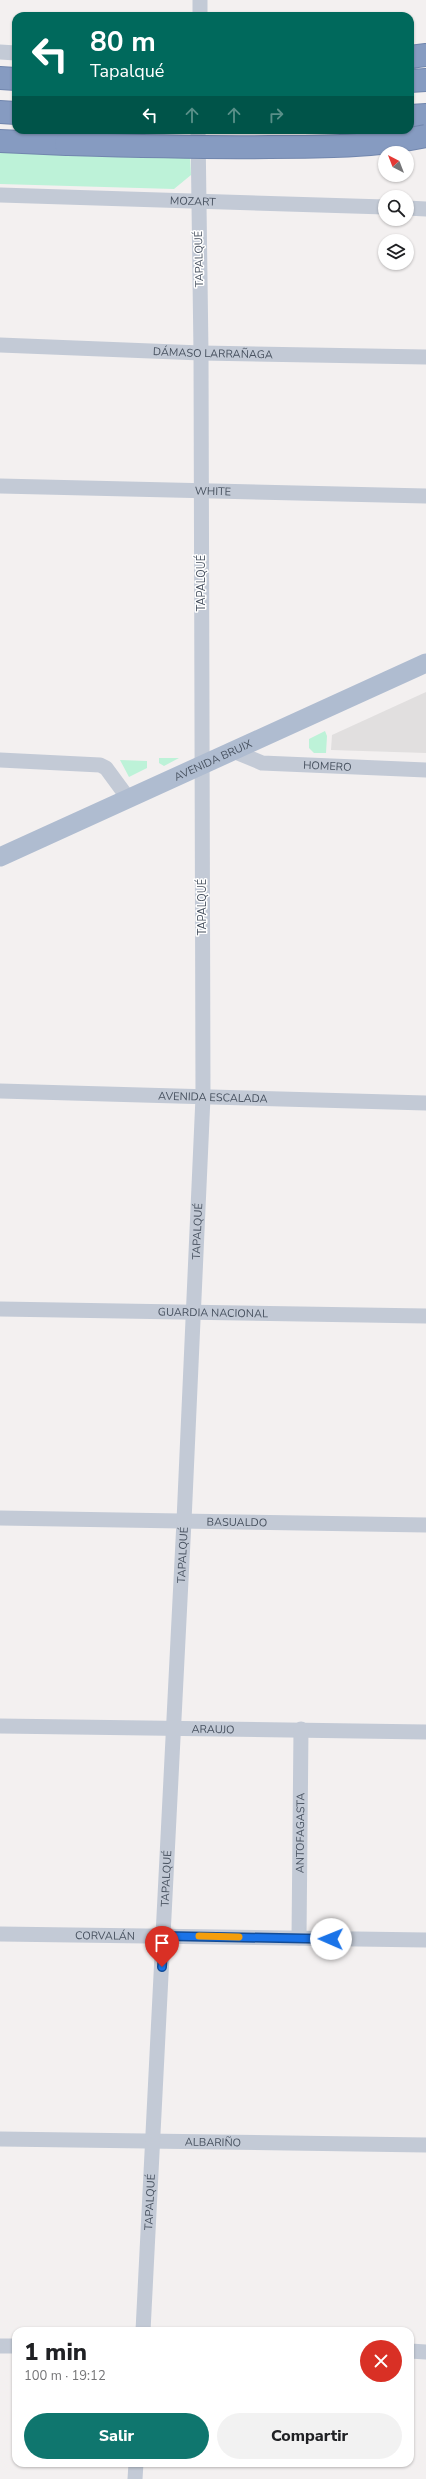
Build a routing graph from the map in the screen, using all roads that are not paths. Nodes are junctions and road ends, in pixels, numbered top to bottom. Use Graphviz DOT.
graph roads {
  1 [pos="200,0"];
  2 [pos="200,12"];
  3 [pos="0,52"];
  4 [pos="12,53"];
  5 [pos="426,55"];
  6 [pos="414,56"];
  7 [pos="0,78"];
  8 [pos="12,79"];
  9 [pos="426,80"];
  10 [pos="414,81"];
  11 [pos="0,112"];
  12 [pos="12,113"];
  13 [pos="426,115"];
  14 [pos="414,116"];
  15 [pos="198,134"];
  16 [pos="426,136"];
  17 [pos="0,141"];
  18 [pos="0,195"];
  19 [pos="198,202"];
  20 [pos="378,207"];
  21 [pos="414,208"];
  22 [pos="426,208"];
  23 [pos="0,345"];
  24 [pos="201,353"];
  25 [pos="426,357"];
  26 [pos="0,486"];
  27 [pos="201,491"];
  28 [pos="426,496"];
  29 [pos="426,663"];
  30 [pos="231,750"];
  31 [pos="0,760"];
  32 [pos="201,764"];
  33 [pos="426,770"];
  34 [pos="128,798"];
  35 [pos="0,857"];
  36 [pos="0,1092"];
  37 [pos="203,1097"];
  38 [pos="426,1103"];
  39 [pos="0,1309"];
  40 [pos="192,1313"];
  41 [pos="426,1316"];
  42 [pos="0,1518"];
  43 [pos="184,1521"];
  44 [pos="426,1525"];
  45 [pos="0,1726"];
  46 [pos="174,1727"];
  47 [pos="301,1729"];
  48 [pos="426,1732"];
  49 [pos="0,1934"];
  50 [pos="164,1936"];
  51 [pos="299,1938"];
  52 [pos="426,1940"];
  53 [pos="0,2139"];
  54 [pos="153,2140"];
  55 [pos="426,2145"];
  56 [pos="143,2327"];
  57 [pos="0,2346"];
  58 [pos="12,2346"];
  59 [pos="414,2351"];
  60 [pos="426,2352"];
  61 [pos="136,2467"];
  62 [pos="135,2479"];
  1 -- 2 [label="street"];
  3 -- 4 [label="street"];
  5 -- 6 [label="highway"];
  7 -- 8 [label="highway"];
  9 -- 10 [label="highway"];
  11 -- 12 [label="highway"];
  13 -- 14 [label="highway"];
  15 -- 19 [label="street, TAPALQUÉ"];
  16 -- 17 [label="highway, bridge"];
  18 -- 19 [label="street, MOZART"];
  19 -- 20 [label="street, MOZART"];
  19 -- 24 [label="street, TAPALQUÉ"];
  21 -- 22 [label="street"];
  23 -- 24 [label="street, DÁMASO LARRAÑAGA"];
  24 -- 25 [label="street, DÁMASO LARRAÑAGA"];
  24 -- 27 [label="street, TAPALQUÉ"];
  26 -- 27 [label="street, WHITE"];
  27 -- 28 [label="street, WHITE"];
  27 -- 32 [label="street, TAPALQUÉ"];
  29 -- 30 [label="main road, AVENIDA BRUIX"];
  30 -- 32 [label="main road, AVENIDA BRUIX"];
  30 -- 33 [label="street, HOMERO"];
  31 -- 34 [label="street"];
  32 -- 34 [label="main road, AVENIDA BRUIX"];
  32 -- 37 [label="street, TAPALQUÉ"];
  34 -- 35 [label="main road, AVENIDA BRUIX"];
  36 -- 37 [label="street, AVENIDA ESCALADA"];
  37 -- 38 [label="street, AVENIDA ESCALADA"];
  37 -- 40 [label="street, TAPALQUÉ"];
  39 -- 40 [label="street, GUARDIA NACIONAL"];
  40 -- 41 [label="street, GUARDIA NACIONAL"];
  40 -- 43 [label="street, TAPALQUÉ"];
  42 -- 43 [label="street, BASUALDO"];
  43 -- 44 [label="street, BASUALDO"];
  43 -- 46 [label="street, TAPALQUÉ"];
  45 -- 46 [label="street, ARAUJO"];
  46 -- 47 [label="street, ARAUJO"];
  46 -- 50 [label="street, TAPALQUÉ"];
  47 -- 48 [label="street, ARAUJO"];
  47 -- 51 [label="street, ANTOFAGASTA"];
  49 -- 50 [label="street, CORVALÁN"];
  50 -- 51 [label="street, CORVALÁN"];
  50 -- 54 [label="street, TAPALQUÉ"];
  51 -- 52 [label="street, CORVALÁN"];
  53 -- 54 [label="street, ALBARIÑO"];
  54 -- 55 [label="street, ALBARIÑO"];
  54 -- 56 [label="street, TAPALQUÉ"];
  57 -- 58 [label="street"];
  59 -- 60 [label="street"];
  61 -- 62 [label="street"];
}
